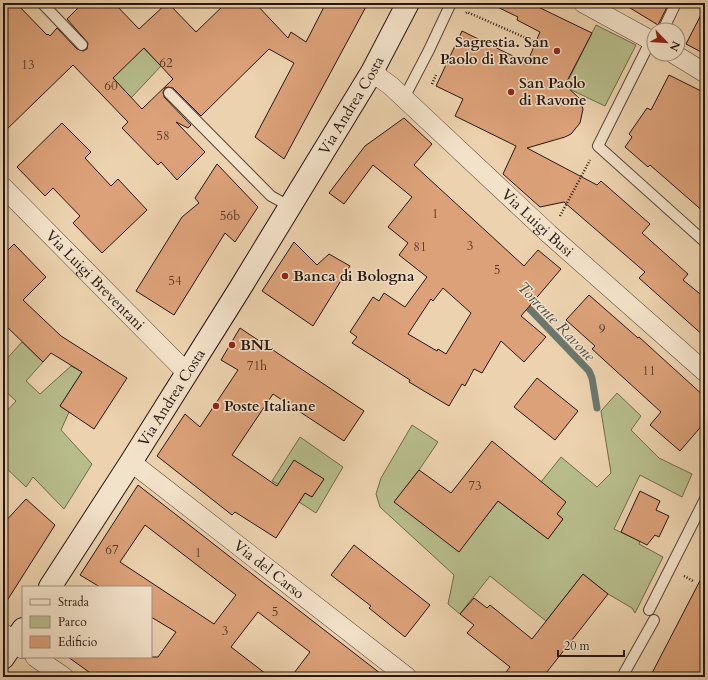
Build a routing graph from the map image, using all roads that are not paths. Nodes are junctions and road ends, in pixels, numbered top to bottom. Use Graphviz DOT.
graph roads {
  1 [pos="42,3"];
  2 [pos="450,3"];
  3 [pos="583,3"];
  4 [pos="676,3"];
  5 [pos="401,7"];
  6 [pos="665,22"];
  7 [pos="646,32"];
  8 [pos="82,45"];
  9 [pos="646,56"];
  10 [pos="686,61"];
  11 [pos="372,72"];
  12 [pos="705,73"];
  13 [pos="169,93"];
  14 [pos="404,98"];
  15 [pos="3,187"];
  16 [pos="289,206"];
  17 [pos="705,242"];
  18 [pos="705,372"];
  19 [pos="187,373"];
  20 [pos="131,462"];
  21 [pos="705,499"];
  22 [pos="51,586"];
  23 [pos="649,610"];
  24 [pos="654,620"];
  25 [pos="36,658"];
  26 [pos="64,677"];
  27 [pos="408,677"];
  28 [pos="622,677"];
  1 -- 8 [label="lane"];
  2 -- 14 [label="lane"];
  3 -- 7 [label="street"];
  4 -- 6 [label="lane"];
  5 -- 11 [label="main road, Via Andrea Costa"];
  9 -- 17 [label="lane"];
  10 -- 12 [label="street"];
  11 -- 14 [label="street, Via Luigi Busi"];
  11 -- 16 [label="main road, Via Andrea Costa"];
  13 -- 16 [label="lane"];
  14 -- 18 [label="street, Via Luigi Busi"];
  15 -- 19 [label="street, Via Luigi Breventani"];
  16 -- 19 [label="main road, Via Andrea Costa"];
  19 -- 20 [label="main road, Via Andrea Costa"];
  20 -- 22 [label="main road, Via Andrea Costa"];
  20 -- 27 [label="street, Via del Carso"];
  21 -- 23 [label="lane"];
  24 -- 28 [label="lane"];
  25 -- 26 [label="street"];
}
